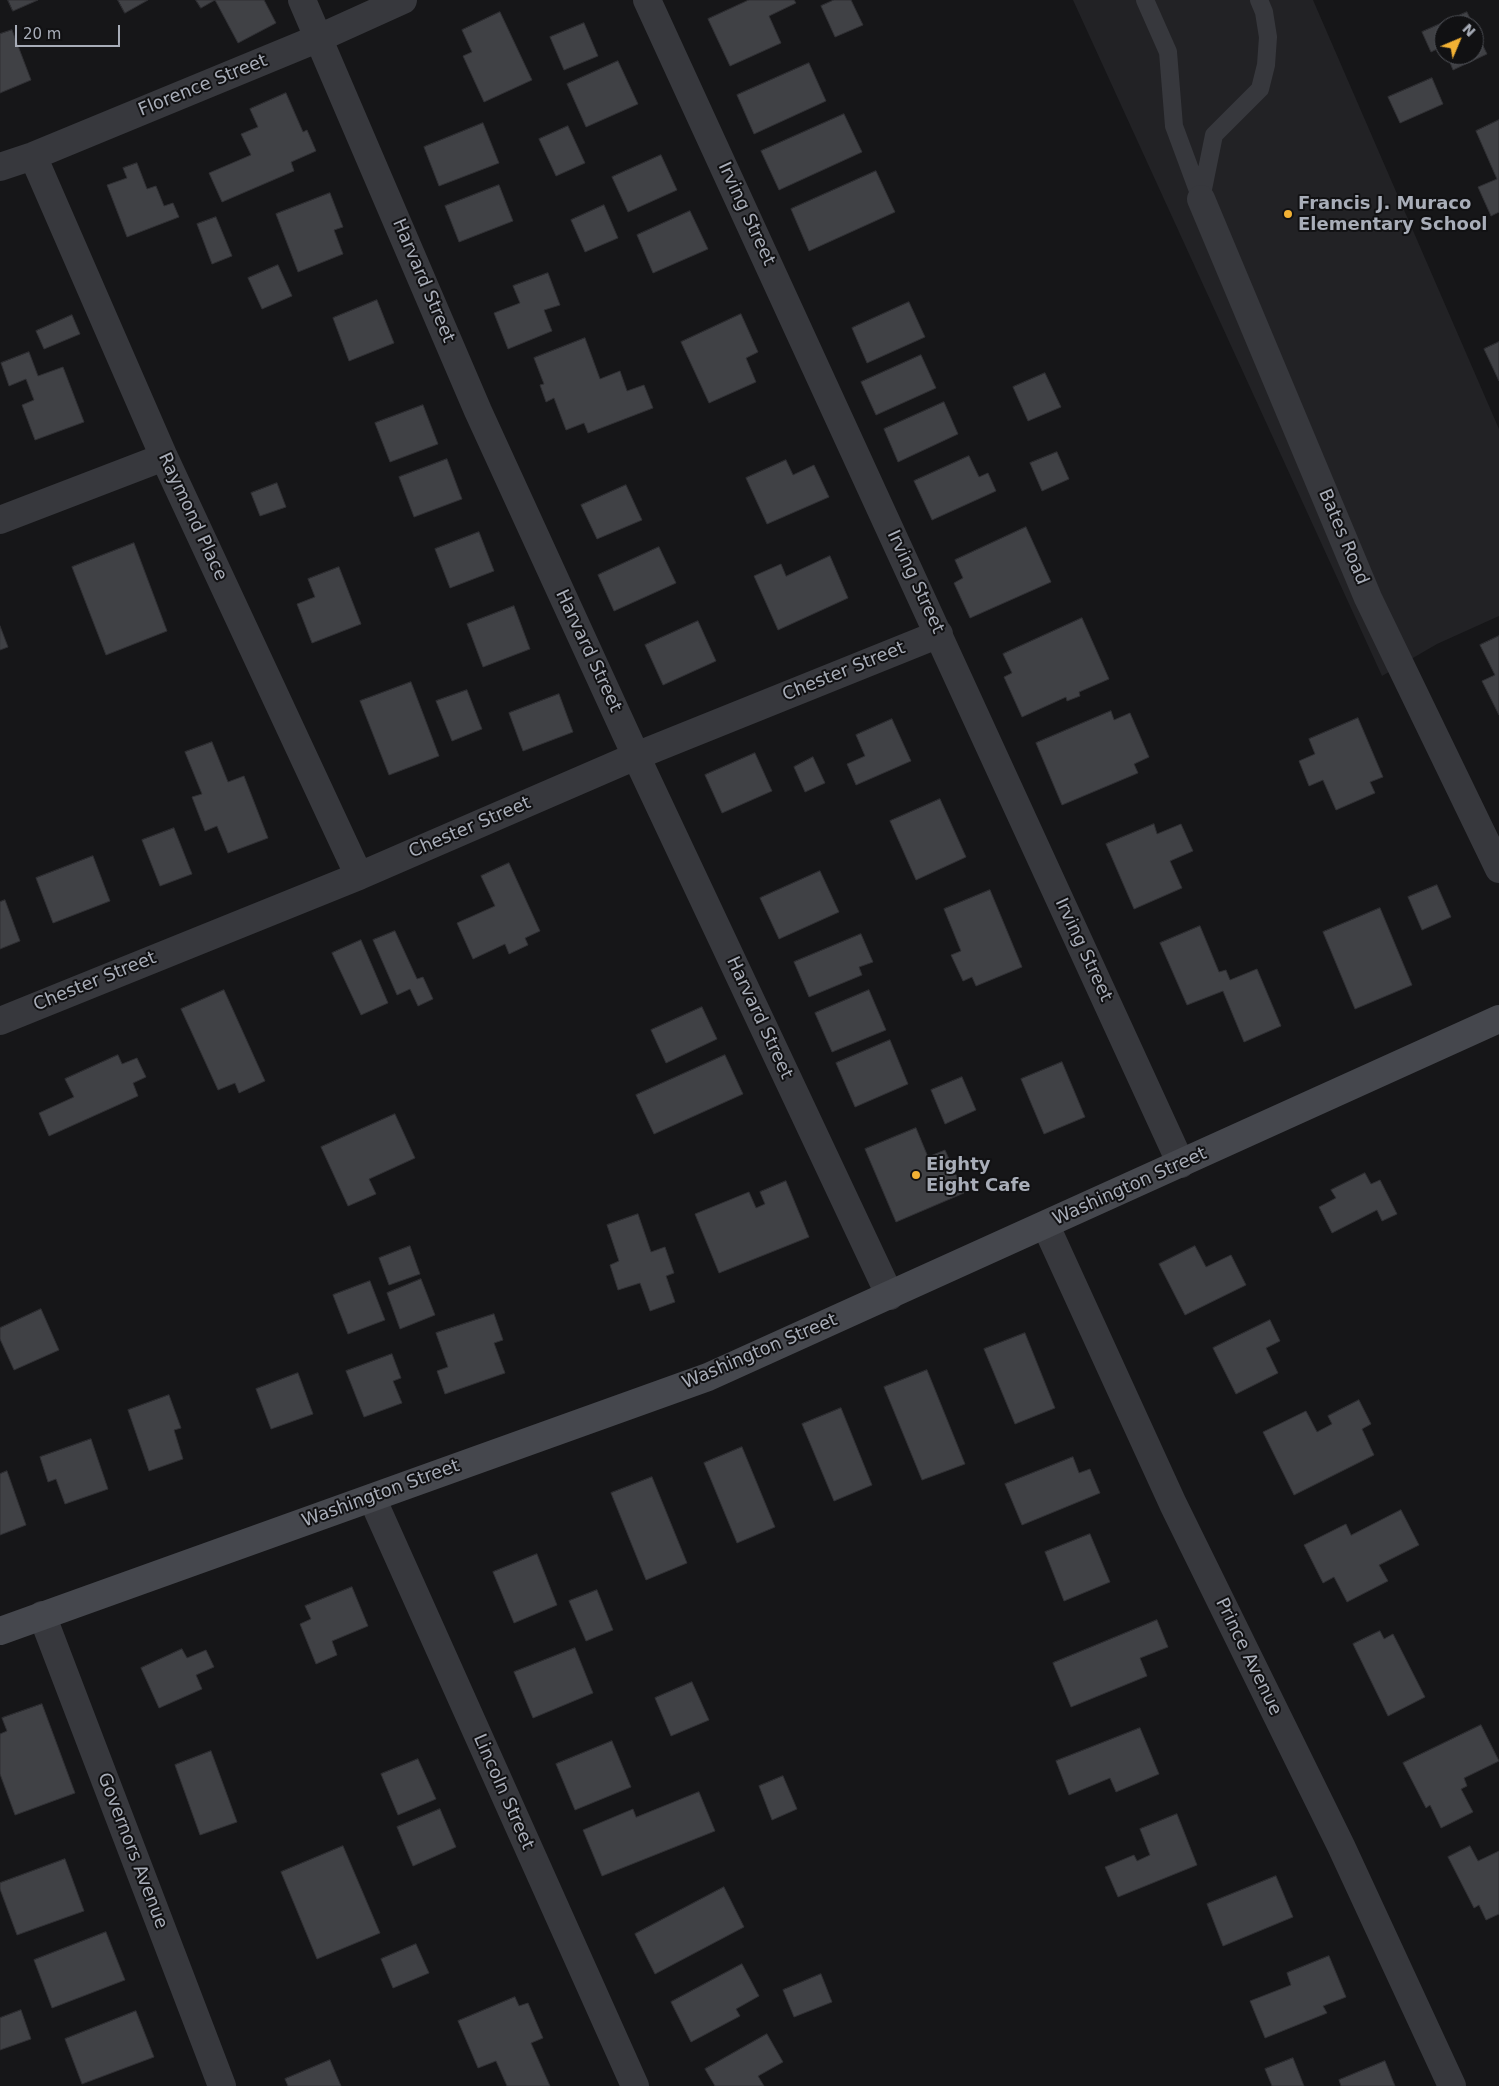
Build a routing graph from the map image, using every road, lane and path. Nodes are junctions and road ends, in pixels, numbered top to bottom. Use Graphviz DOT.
graph roads {
  1 [pos="302,0"];
  2 [pos="403,0"];
  3 [pos="647,0"];
  4 [pos="1145,0"];
  5 [pos="1259,0"];
  6 [pos="319,38"];
  7 [pos="33,156"];
  8 [pos="0,167"];
  9 [pos="1200,199"];
  10 [pos="164,457"];
  11 [pos="0,520"];
  12 [pos="939,634"];
  13 [pos="636,756"];
  14 [pos="1499,869"];
  15 [pos="359,876"];
  16 [pos="1499,1020"];
  17 [pos="0,1021"];
  18 [pos="1181,1164"];
  19 [pos="1046,1226"];
  20 [pos="890,1296"];
  21 [pos="372,1498"];
  22 [pos="42,1615"];
  23 [pos="0,1631"];
  24 [pos="222,2086"];
  25 [pos="635,2086"];
  26 [pos="1452,2086"];
  1 -- 6 [label="street, Harvard Street"];
  2 -- 6 [label="street, Florence Street"];
  3 -- 12 [label="street, Irving Street"];
  4 -- 9 [label="lane"];
  5 -- 9 [label="lane"];
  6 -- 7 [label="street, Florence Street"];
  6 -- 13 [label="street, Harvard Street"];
  7 -- 8 [label="street, Florence Street"];
  7 -- 10 [label="street, Raymond Place"];
  9 -- 14 [label="street, Bates Road"];
  10 -- 11 [label="street"];
  10 -- 15 [label="street, Raymond Place"];
  12 -- 13 [label="street, Chester Street"];
  12 -- 18 [label="street, Irving Street"];
  13 -- 15 [label="street, Chester Street"];
  13 -- 20 [label="street, Harvard Street"];
  15 -- 17 [label="street, Chester Street"];
  16 -- 18 [label="main road, Washington Street"];
  18 -- 19 [label="main road, Washington Street"];
  19 -- 20 [label="main road, Washington Street"];
  19 -- 26 [label="street, Prince Avenue"];
  20 -- 21 [label="main road, Washington Street"];
  21 -- 22 [label="main road, Washington Street"];
  21 -- 25 [label="street, Lincoln Street"];
  22 -- 23 [label="main road, Washington Street"];
  22 -- 24 [label="street, Governors Avenue"];
}
